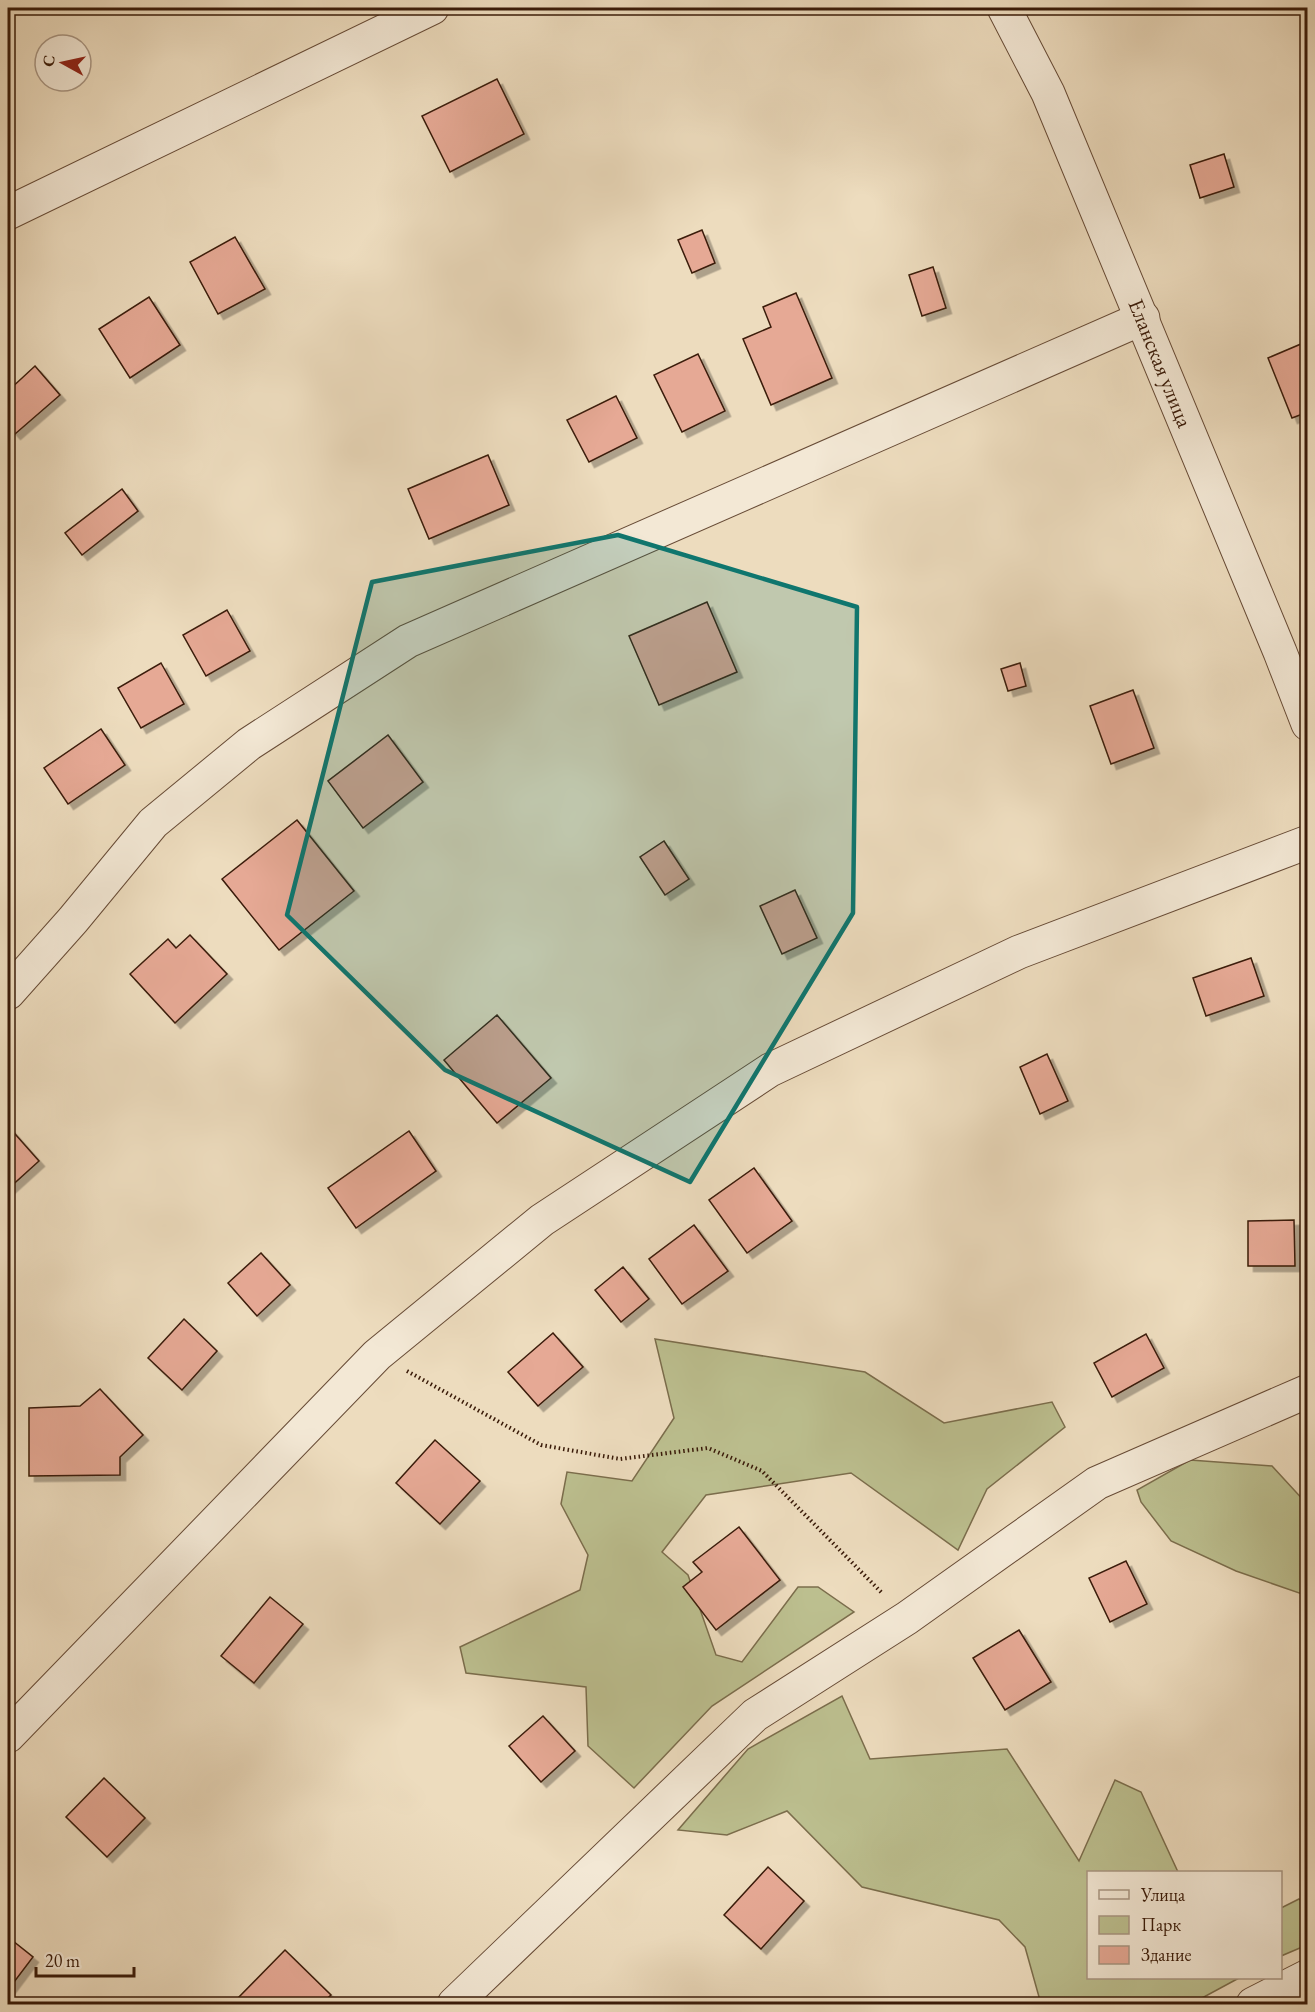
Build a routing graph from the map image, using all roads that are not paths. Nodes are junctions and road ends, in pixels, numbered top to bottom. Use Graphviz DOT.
graph roads {
  1 [pos="432,8"];
  2 [pos="1004,8"];
  3 [pos="8,213"];
  4 [pos="1143,318"];
  5 [pos="1308,724"];
  6 [pos="1308,842"];
  7 [pos="8,993"];
  8 [pos="1308,1391"];
  9 [pos="8,1736"];
  10 [pos="1308,1976"];
  11 [pos="454,2004"];
  12 [pos="1253,2004"];
  1 -- 3 [label="street"];
  2 -- 4 [label="street, Еланская улица"];
  4 -- 5 [label="street, Еланская улица"];
  4 -- 7 [label="street"];
  6 -- 9 [label="street"];
  8 -- 11 [label="street"];
  10 -- 12 [label="street"];
}
